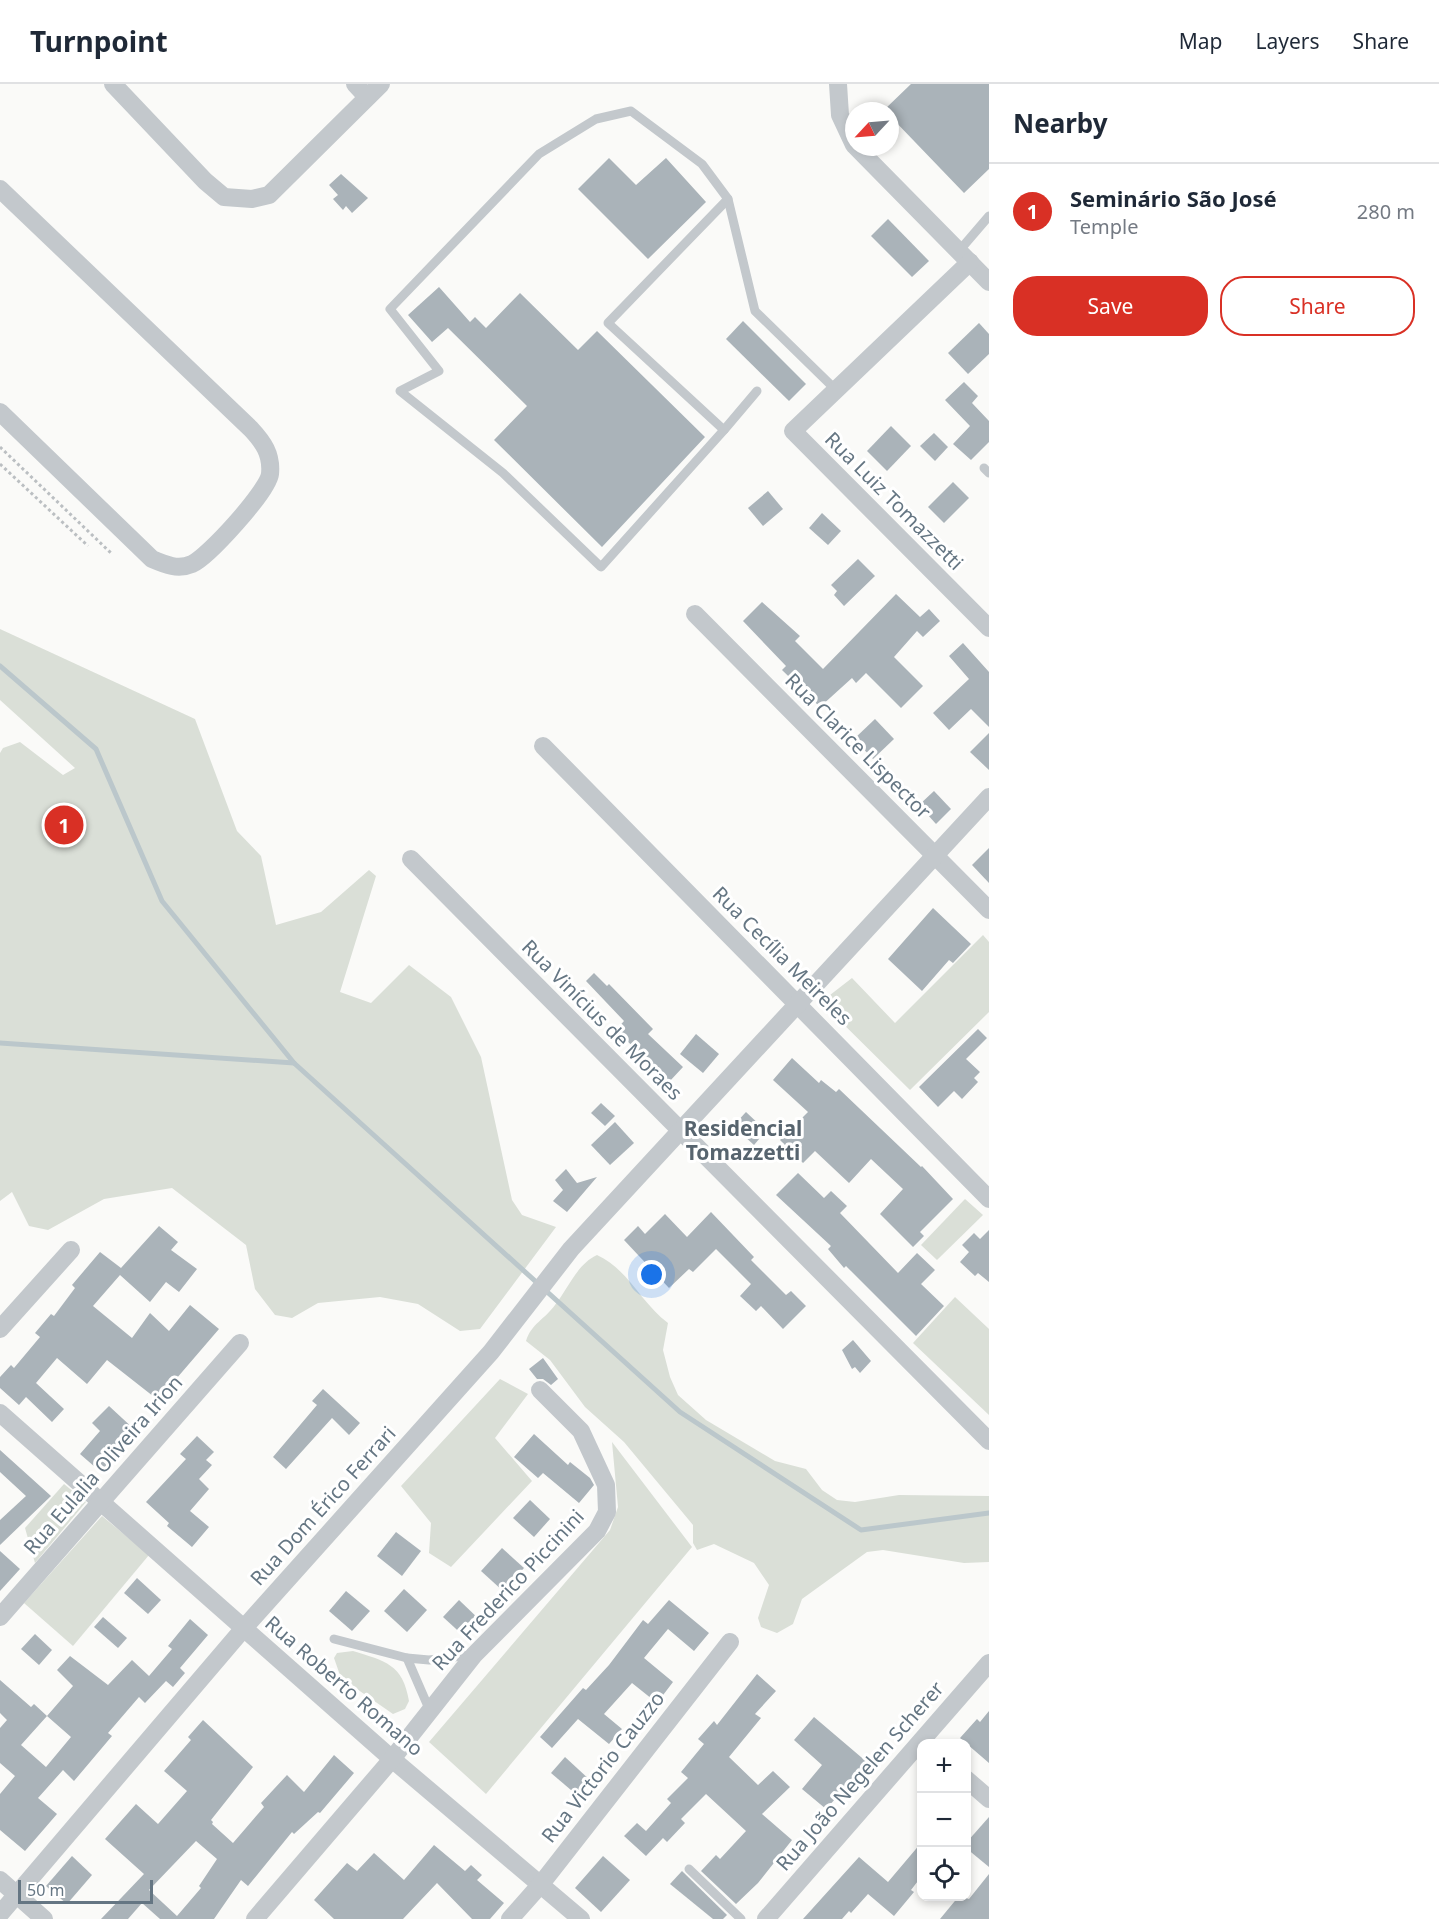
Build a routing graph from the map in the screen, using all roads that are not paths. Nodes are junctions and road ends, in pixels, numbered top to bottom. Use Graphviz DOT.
graph roads {
  1 [pos="113,84"];
  2 [pos="355,84"];
  3 [pos="381,84"];
  4 [pos="838,84"];
  5 [pos="367,98"];
  6 [pos="845,126"];
  7 [pos="865,156"];
  8 [pos="0,189"];
  9 [pos="728,199"];
  10 [pos="989,216"];
  11 [pos="964,257"];
  12 [pos="989,282"];
  13 [pos="836,390"];
  14 [pos="757,391"];
  15 [pos="0,412"];
  16 [pos="724,430"];
  17 [pos="695,614"];
  18 [pos="989,628"];
  19 [pos="543,746"];
  20 [pos="989,797"];
  21 [pos="935,855"];
  22 [pos="411,859"];
  23 [pos="989,910"];
  24 [pos="797,1004"];
  25 [pos="680,1131"];
  26 [pos="989,1199"];
  27 [pos="70,1250"];
  28 [pos="0,1329"];
  29 [pos="240,1343"];
  30 [pos="540,1390"];
  31 [pos="0,1413"];
  32 [pos="989,1441"];
  33 [pos="101,1502"];
  34 [pos="0,1617"];
  35 [pos="244,1628"];
  36 [pos="334,1639"];
  37 [pos="730,1642"];
  38 [pos="474,1655"];
  39 [pos="407,1658"];
  40 [pos="989,1663"];
  41 [pos="430,1712"];
  42 [pos="926,1739"];
  43 [pos="917,1749"];
  44 [pos="392,1759"];
  45 [pos="971,1783"];
  46 [pos="989,1799"];
  47 [pos="689,1869"];
  48 [pos="0,1880"];
  49 [pos="541,1884"];
  50 [pos="16,1894"];
  51 [pos="0,1913"];
  52 [pos="7,1919"];
  53 [pos="45,1919"];
  54 [pos="255,1919"];
  55 [pos="510,1919"];
  56 [pos="581,1919"];
  57 [pos="741,1919"];
  58 [pos="766,1919"];
  1 -- 5 [label="street"];
  2 -- 5 [label="street"];
  3 -- 5 [label="street"];
  4 -- 6 [label="street"];
  7 -- 11 [label="street"];
  8 -- 15 [label="street"];
  9 -- 13 [label="lane"];
  9 -- 16 [label="lane"];
  9 -- 16 [label="lane"];
  10 -- 11 [label="lane"];
  11 -- 12 [label="street"];
  11 -- 13 [label="street"];
  13 -- 18 [label="street, Rua Luiz Tomazzetti"];
  14 -- 16 [label="lane"];
  17 -- 21 [label="street, Rua Clarice Lispector"];
  19 -- 24 [label="street, Rua Cecília Meireles"];
  20 -- 21 [label="street, Rua Dom Érico Ferrari"];
  21 -- 23 [label="street, Rua Clarice Lispector"];
  21 -- 24 [label="street, Rua Dom Érico Ferrari"];
  22 -- 25 [label="street, Rua Vinícius de Moraes"];
  24 -- 25 [label="street, Rua Dom Érico Ferrari"];
  24 -- 26 [label="street, Rua Cecília Meireles"];
  25 -- 32 [label="street, Rua Vinícius de Moraes"];
  25 -- 35 [label="street, Rua Dom Érico Ferrari"];
  27 -- 28 [label="street"];
  29 -- 33 [label="street, Rua Eulalia Oliveira Irion"];
  30 -- 38 [label="street, Rua Frederico Piccinini"];
  31 -- 33 [label="street, Rua Roberto Romano"];
  33 -- 34 [label="street, Rua Eulalia Oliveira Irion"];
  33 -- 35 [label="street, Rua Roberto Romano"];
  35 -- 44 [label="street, Rua Roberto Romano"];
  35 -- 50 [label="street, Rua Dom Érico Ferrari"];
  36 -- 39 [label="lane"];
  37 -- 49 [label="street, Rua Victorio Cauzzo"];
  38 -- 39 [label="lane"];
  38 -- 41 [label="street, Rua Frederico Piccinini"];
  39 -- 41 [label="lane"];
  40 -- 42 [label="street, Rua João Negelen Scherer"];
  41 -- 44 [label="street, Rua Frederico Piccinini"];
  43 -- 58 [label="street, Rua João Negelen Scherer"];
  44 -- 49 [label="street, Rua Roberto Romano"];
  44 -- 54 [label="street, Rua Frederico Piccinini"];
  45 -- 46 [label="street"];
  47 -- 57 [label="lane"];
  48 -- 50 [label="street"];
  49 -- 55 [label="street, Rua Victorio Cauzzo"];
  49 -- 56 [label="street, Rua Roberto Romano"];
  50 -- 51 [label="street, Rua Dom Érico Ferrari"];
  50 -- 53 [label="street"];
  51 -- 52 [label="street"];
}
